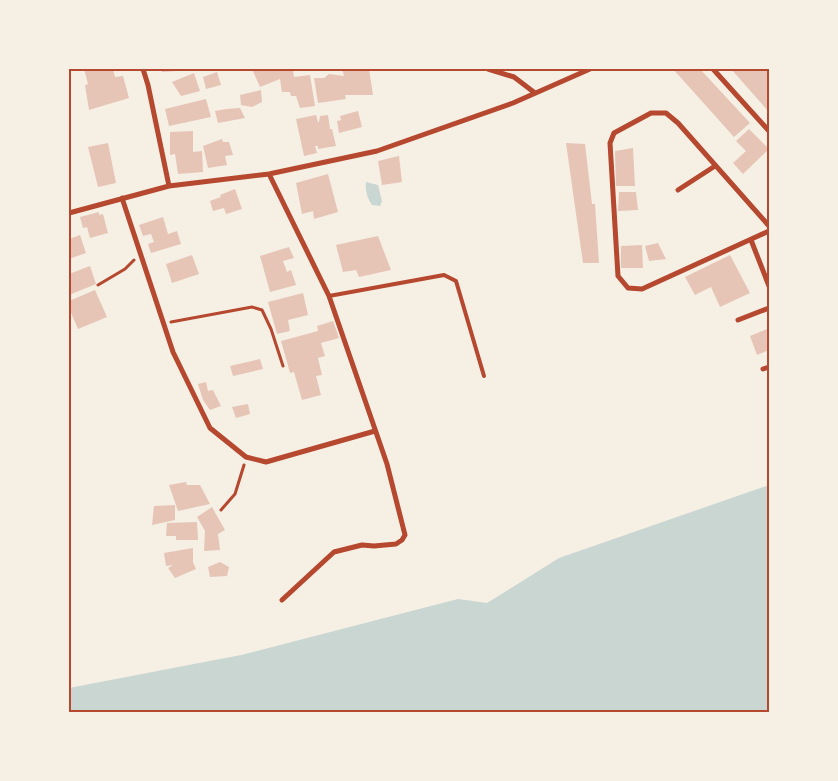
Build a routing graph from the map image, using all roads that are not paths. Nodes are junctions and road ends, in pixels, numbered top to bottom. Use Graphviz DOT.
graph roads {
  1 [pos="143,69"];
  2 [pos="488,69"];
  3 [pos="590,69"];
  4 [pos="713,69"];
  5 [pos="535,93"];
  6 [pos="769,131"];
  7 [pos="715,166"];
  8 [pos="269,174"];
  9 [pos="169,186"];
  10 [pos="678,190"];
  11 [pos="122,198"];
  12 [pos="69,213"];
  13 [pos="769,226"];
  14 [pos="769,231"];
  15 [pos="751,240"];
  16 [pos="769,286"];
  17 [pos="329,296"];
  18 [pos="769,308"];
  19 [pos="738,320"];
  20 [pos="484,376"];
  21 [pos="375,431"];
  22 [pos="282,600"];
  1 -- 9 [label="street"];
  2 -- 5 [label="street"];
  3 -- 5 [label="street"];
  4 -- 6 [label="street"];
  5 -- 8 [label="street"];
  7 -- 10 [label="street"];
  7 -- 13 [label="street"];
  7 -- 15 [label="street"];
  8 -- 9 [label="street"];
  8 -- 17 [label="street"];
  9 -- 11 [label="street"];
  11 -- 12 [label="street"];
  11 -- 21 [label="street"];
  14 -- 15 [label="street"];
  15 -- 16 [label="street"];
  17 -- 20 [label="lane"];
  17 -- 21 [label="street"];
  18 -- 19 [label="street"];
  21 -- 22 [label="street"];
}
